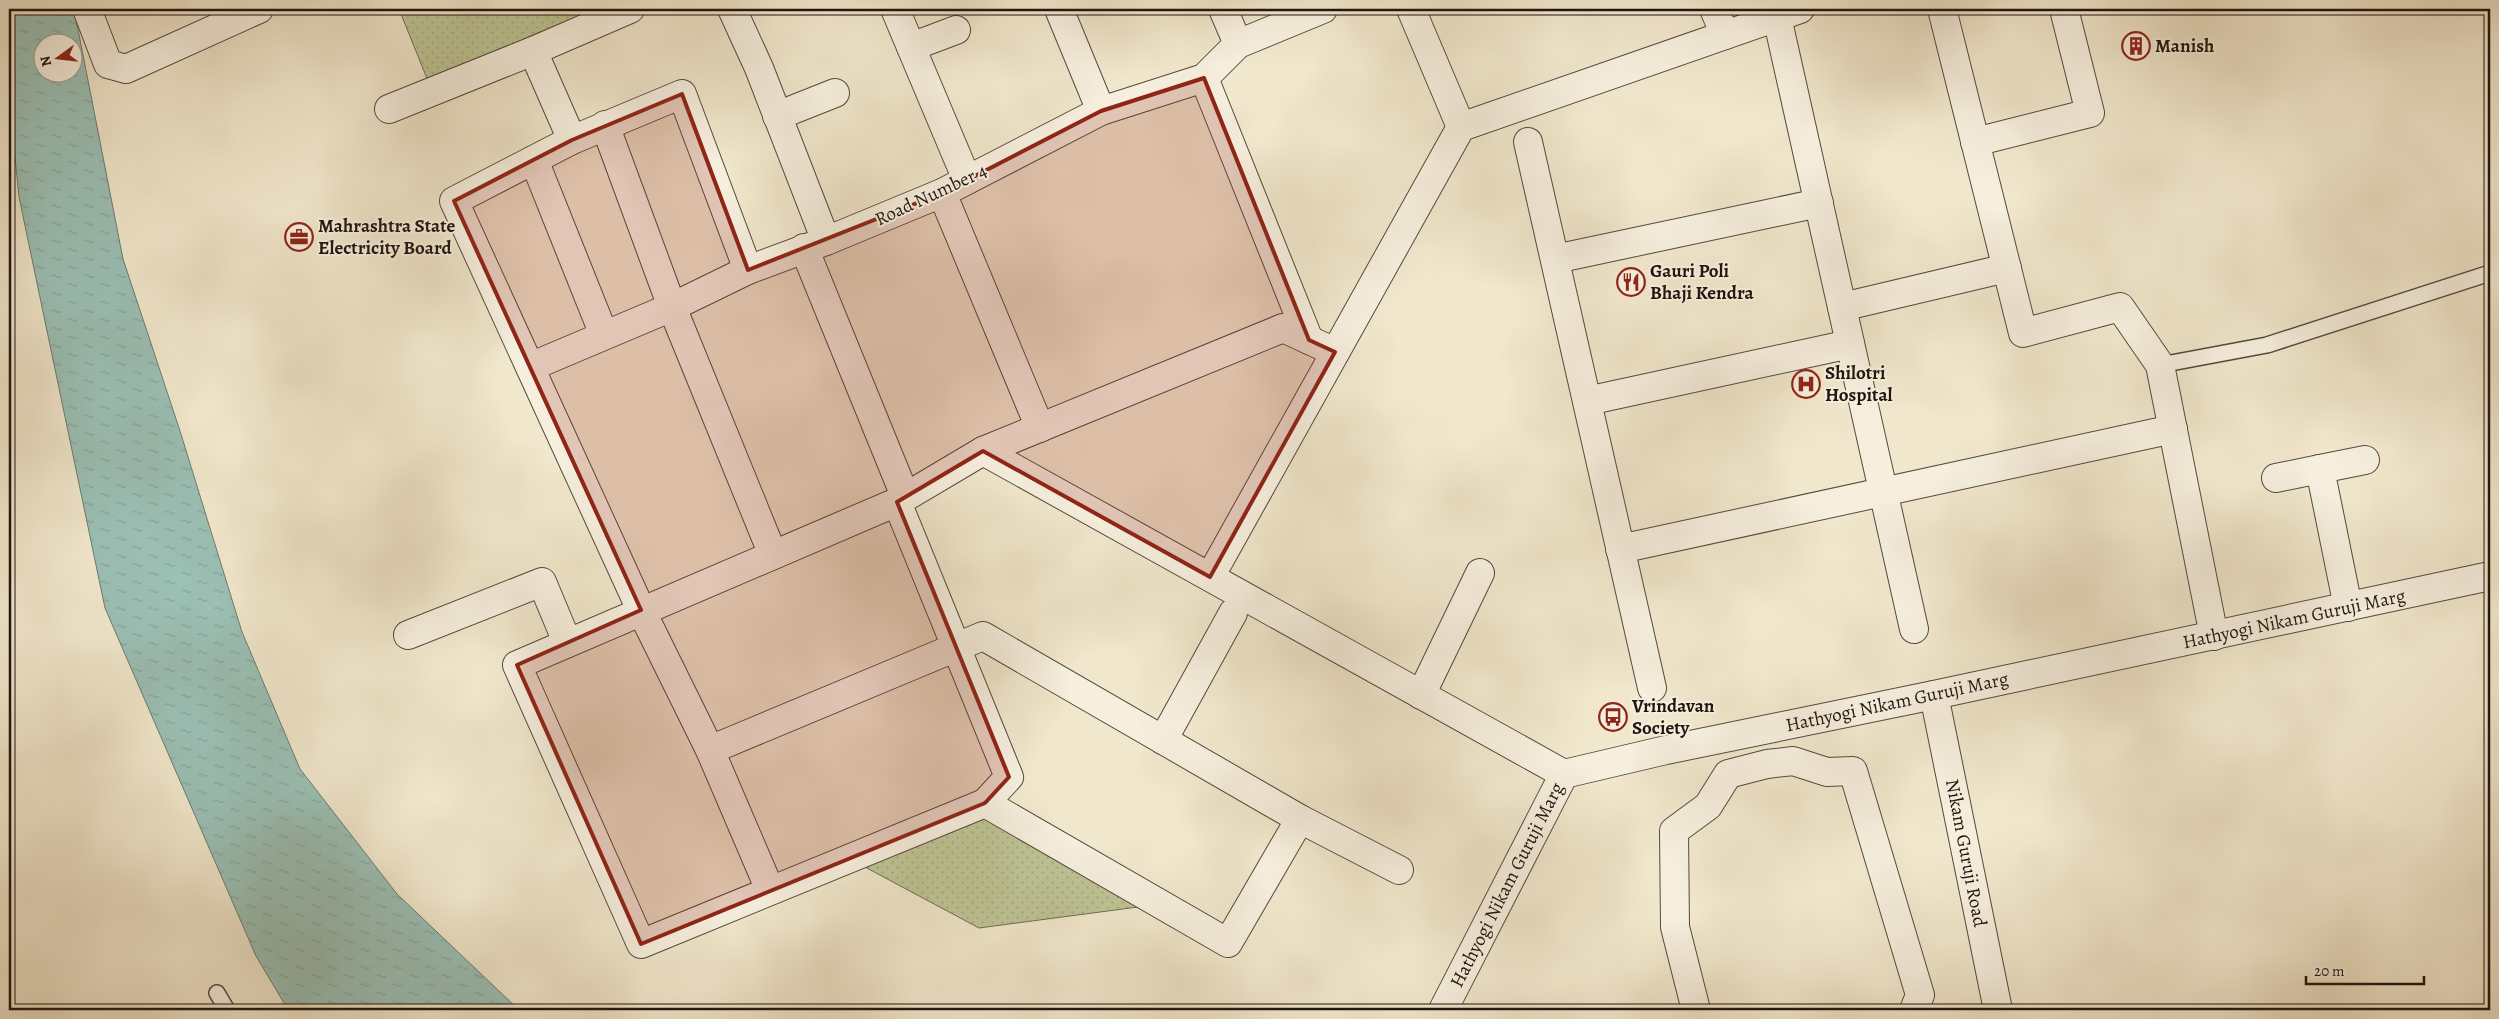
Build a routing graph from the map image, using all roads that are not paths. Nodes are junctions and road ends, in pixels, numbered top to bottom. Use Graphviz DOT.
graph roads {
  1 [pos="87,9"];
  2 [pos="259,9"];
  3 [pos="630,9"];
  4 [pos="732,9"];
  5 [pos="895,9"];
  6 [pos="1059,9"];
  7 [pos="1223,9"];
  8 [pos="1323,9"];
  9 [pos="1412,9"];
  10 [pos="1714,9"];
  11 [pos="1942,9"];
  12 [pos="2064,9"];
  13 [pos="1789,13"];
  14 [pos="956,30"];
  15 [pos="1725,35"];
  16 [pos="1238,44"];
  17 [pos="911,47"];
  18 [pos="534,51"];
  19 [pos="1204,78"];
  20 [pos="835,93"];
  21 [pos="388,109"];
  22 [pos="1101,111"];
  23 [pos="777,116"];
  24 [pos="605,125"];
  25 [pos="1461,127"];
  26 [pos="572,140"];
  27 [pos="1528,142"];
  28 [pos="1975,142"];
  29 [pos="534,160"];
  30 [pos="967,180"];
  31 [pos="942,193"];
  32 [pos="1819,203"];
  33 [pos="815,245"];
  34 [pos="1555,259"];
  35 [pos="2007,268"];
  36 [pos="748,270"];
  37 [pos="2490,273"];
  38 [pos="672,307"];
  39 [pos="1842,307"];
  40 [pos="604,335"];
  41 [pos="1309,340"];
  42 [pos="1850,344"];
  43 [pos="1336,352"];
  44 [pos="2160,365"];
  45 [pos="530,367"];
  46 [pos="1586,401"];
  47 [pos="1040,428"];
  48 [pos="2173,429"];
  49 [pos="983,450"];
  50 [pos="2365,460"];
  51 [pos="2320,469"];
  52 [pos="2276,478"];
  53 [pos="1884,492"];
  54 [pos="901,499"];
  55 [pos="1620,549"];
  56 [pos="773,555"];
  57 [pos="1480,573"];
  58 [pos="2490,576"];
  59 [pos="1210,577"];
  60 [pos="2348,607"];
  61 [pos="641,610"];
  62 [pos="1233,613"];
  63 [pos="1914,629"];
  64 [pos="408,636"];
  65 [pos="2214,636"];
  66 [pos="567,642"];
  67 [pos="955,648"];
  68 [pos="1652,688"];
  69 [pos="1421,695"];
  70 [pos="1934,695"];
  71 [pos="1760,731"];
  72 [pos="1163,740"];
  73 [pos="710,750"];
  74 [pos="1767,764"];
  75 [pos="1564,774"];
  76 [pos="985,803"];
  77 [pos="1300,819"];
  78 [pos="1400,870"];
  79 [pos="770,890"];
  80 [pos="217,992"];
  81 [pos="227,1010"];
  82 [pos="1443,1010"];
  83 [pos="1696,1010"];
  84 [pos="1914,1010"];
  85 [pos="1998,1010"];
  1 -- 2 [label="street"];
  3 -- 18 [label="street"];
  4 -- 23 [label="street"];
  5 -- 17 [label="street"];
  6 -- 22 [label="street"];
  7 -- 16 [label="street"];
  8 -- 16 [label="street, Road Number 4"];
  9 -- 25 [label="street"];
  10 -- 15 [label="street"];
  11 -- 28 [label="street"];
  12 -- 28 [label="street"];
  13 -- 15 [label="street"];
  13 -- 32 [label="street"];
  14 -- 17 [label="street"];
  15 -- 25 [label="street"];
  16 -- 19 [label="street, Road Number 4"];
  17 -- 30 [label="street"];
  18 -- 21 [label="street"];
  18 -- 26 [label="street"];
  19 -- 22 [label="street, Road Number 4"];
  19 -- 41 [label="street"];
  20 -- 23 [label="street"];
  22 -- 30 [label="street, Road Number 4"];
  23 -- 33 [label="street"];
  24 -- 26 [label="street"];
  24 -- 36 [label="street"];
  24 -- 38 [label="street"];
  25 -- 43 [label="street"];
  26 -- 29 [label="street"];
  27 -- 34 [label="street"];
  28 -- 35 [label="street"];
  29 -- 40 [label="street"];
  29 -- 45 [label="street"];
  30 -- 31 [label="street, Road Number 4"];
  31 -- 33 [label="street, Road Number 4"];
  31 -- 47 [label="street"];
  32 -- 34 [label="street"];
  32 -- 39 [label="street"];
  33 -- 36 [label="street, Road Number 4"];
  33 -- 54 [label="street"];
  34 -- 46 [label="street"];
  35 -- 39 [label="street"];
  35 -- 44 [label="street"];
  36 -- 38 [label="street, Road Number 4"];
  37 -- 44 [label="lane"];
  38 -- 40 [label="street, Road Number 4"];
  38 -- 56 [label="street"];
  39 -- 42 [label="street"];
  40 -- 45 [label="street, Road Number 4"];
  41 -- 43 [label="street"];
  41 -- 47 [label="street"];
  42 -- 46 [label="street"];
  42 -- 53 [label="street"];
  43 -- 59 [label="street"];
  44 -- 48 [label="street"];
  45 -- 61 [label="street"];
  46 -- 55 [label="street"];
  47 -- 49 [label="street"];
  48 -- 53 [label="street"];
  48 -- 65 [label="street"];
  49 -- 54 [label="street"];
  49 -- 59 [label="street"];
  50 -- 51 [label="street"];
  51 -- 52 [label="street"];
  51 -- 60 [label="street"];
  53 -- 55 [label="street"];
  53 -- 63 [label="street"];
  54 -- 56 [label="street"];
  54 -- 67 [label="street"];
  55 -- 68 [label="street"];
  56 -- 61 [label="street"];
  57 -- 69 [label="street"];
  58 -- 60 [label="street, Hathyogi Nikam Guruji Marg"];
  59 -- 69 [label="street"];
  60 -- 65 [label="street, Hathyogi Nikam Guruji Marg"];
  61 -- 66 [label="street"];
  61 -- 73 [label="street"];
  62 -- 72 [label="street"];
  64 -- 66 [label="street"];
  65 -- 70 [label="street, Hathyogi Nikam Guruji Marg"];
  66 -- 79 [label="street"];
  67 -- 72 [label="street"];
  67 -- 73 [label="street"];
  67 -- 76 [label="street"];
  69 -- 75 [label="street"];
  70 -- 71 [label="street, Hathyogi Nikam Guruji Marg"];
  70 -- 85 [label="street, Nikam Guruji Road"];
  71 -- 74 [label="street"];
  71 -- 75 [label="street, Hathyogi Nikam Guruji Marg"];
  72 -- 77 [label="street"];
  73 -- 79 [label="street"];
  74 -- 83 [label="street"];
  74 -- 84 [label="street"];
  75 -- 82 [label="street, Hathyogi Nikam Guruji Marg"];
  76 -- 77 [label="street"];
  76 -- 79 [label="street"];
  77 -- 78 [label="street"];
  80 -- 81 [label="lane"];
}
